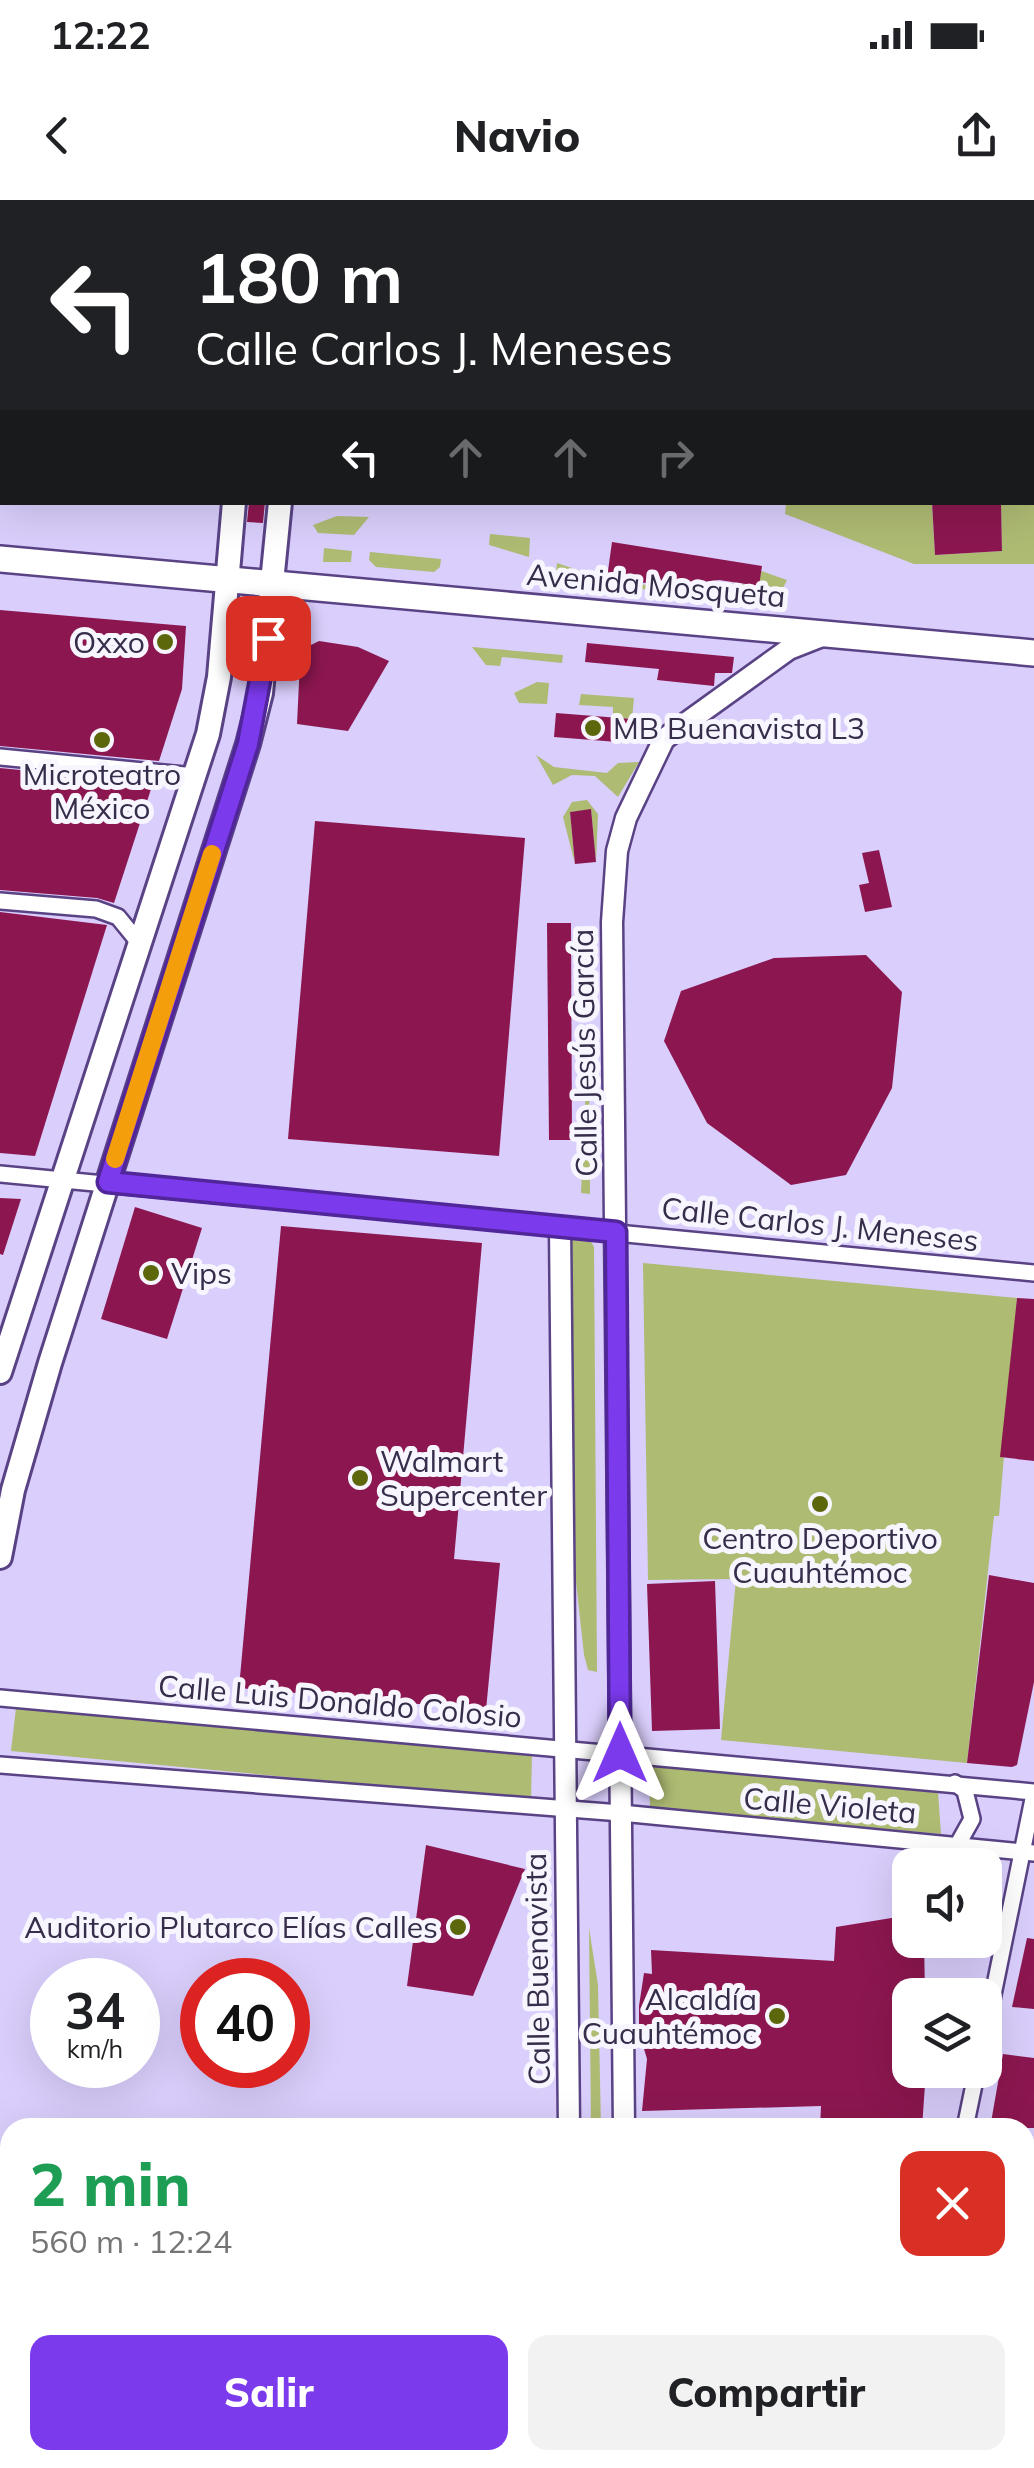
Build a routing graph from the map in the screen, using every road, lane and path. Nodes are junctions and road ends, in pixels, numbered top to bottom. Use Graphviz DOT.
graph roads {
  1 [pos="234,505"];
  2 [pos="280,505"];
  3 [pos="0,560"];
  4 [pos="227,578"];
  5 [pos="273,582"];
  6 [pos="829,634"];
  7 [pos="1034,653"];
  8 [pos="0,758"];
  9 [pos="194,776"];
  10 [pos="0,901"];
  11 [pos="140,944"];
  12 [pos="0,1174"];
  13 [pos="62,1180"];
  14 [pos="108,1182"];
  15 [pos="560,1227"];
  16 [pos="616,1232"];
  17 [pos="1034,1273"];
  18 [pos="0,1372"];
  19 [pos="0,1557"];
  20 [pos="0,1698"];
  21 [pos="564,1748"];
  22 [pos="620,1753"];
  23 [pos="0,1765"];
  24 [pos="955,1783"];
  25 [pos="1034,1793"];
  26 [pos="565,1810"];
  27 [pos="621,1813"];
  28 [pos="958,1844"];
  29 [pos="1029,1852"];
  30 [pos="999,1978"];
  31 [pos="973,2088"];
  32 [pos="569,2118"];
  33 [pos="624,2118"];
  34 [pos="967,2118"];
  1 -- 4 [label="main road"];
  2 -- 5 [label="main road"];
  3 -- 4 [label="main road, Avenida Mosqueta"];
  4 -- 5 [label="main road, Avenida Mosqueta"];
  4 -- 9 [label="main road"];
  5 -- 6 [label="main road, Avenida Mosqueta"];
  5 -- 14 [label="main road"];
  6 -- 7 [label="main road, Avenida Mosqueta"];
  6 -- 16 [label="street, Calle Jesús García"];
  8 -- 9 [label="street"];
  9 -- 11 [label="main road"];
  10 -- 11 [label="street"];
  11 -- 13 [label="main road"];
  12 -- 13 [label="street, Calle Carlos J. Meneses"];
  13 -- 14 [label="street, Calle Carlos J. Meneses"];
  13 -- 18 [label="main road"];
  14 -- 15 [label="street, Calle Carlos J. Meneses"];
  14 -- 19 [label="main road"];
  15 -- 16 [label="street, Calle Carlos J. Meneses"];
  15 -- 21 [label="street"];
  16 -- 17 [label="street, Calle Carlos J. Meneses"];
  16 -- 22 [label="street, Calle Jesús García"];
  20 -- 21 [label="street, Calle Luis Donaldo Colosio"];
  21 -- 22 [label="street, Calle Luis Donaldo Colosio"];
  21 -- 26 [label="street"];
  22 -- 24 [label="street, Calle Luis Donaldo Colosio"];
  22 -- 27 [label="street, Calle Jesús García"];
  23 -- 26 [label="street"];
  24 -- 25 [label="street, Calle Luis Donaldo Colosio"];
  24 -- 28 [label="street"];
  25 -- 29 [label="street"];
  26 -- 27 [label="street"];
  26 -- 32 [label="street, Calle Buenavista"];
  27 -- 28 [label="street, Calle Violeta"];
  27 -- 33 [label="street"];
  28 -- 29 [label="street, Calle Violeta"];
  29 -- 30 [label="street"];
  31 -- 34 [label="street"];
}
